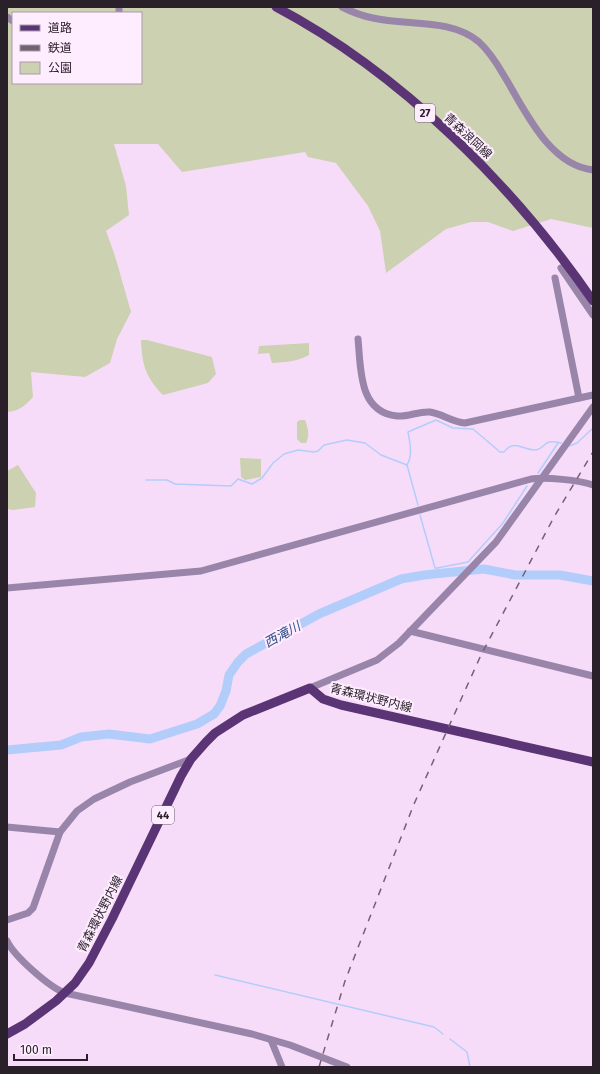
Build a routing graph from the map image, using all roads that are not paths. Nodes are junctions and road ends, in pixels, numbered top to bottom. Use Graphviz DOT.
graph roads {
  1 [pos="276,7"];
  2 [pos="342,7"];
  3 [pos="593,170"];
  4 [pos="561,268"];
  5 [pos="555,278"];
  6 [pos="593,301"];
  7 [pos="593,315"];
  8 [pos="358,339"];
  9 [pos="593,395"];
  10 [pos="579,398"];
  11 [pos="593,408"];
  12 [pos="542,477"];
  13 [pos="593,486"];
  14 [pos="7,588"];
  15 [pos="410,631"];
  16 [pos="593,676"];
  17 [pos="310,688"];
  18 [pos="191,759"];
  19 [pos="593,762"];
  20 [pos="7,827"];
  21 [pos="60,832"];
  22 [pos="7,920"];
  23 [pos="7,941"];
  24 [pos="65,993"];
  25 [pos="7,1034"];
  26 [pos="271,1040"];
  27 [pos="282,1067"];
  28 [pos="347,1067"];
  1 -- 6 [label="main road, 青森浪岡線 / 27"];
  2 -- 3 [label="street"];
  4 -- 7 [label="street"];
  5 -- 10 [label="street"];
  8 -- 10 [label="street"];
  9 -- 10 [label="street"];
  11 -- 12 [label="street"];
  12 -- 13 [label="street"];
  12 -- 14 [label="street"];
  12 -- 15 [label="street"];
  15 -- 16 [label="street"];
  15 -- 17 [label="street"];
  17 -- 18 [label="main road, 青森環状野内線 / 44"];
  17 -- 19 [label="main road, 青森環状野内線"];
  18 -- 21 [label="street"];
  18 -- 24 [label="main road, 青森環状野内線 / 44"];
  20 -- 21 [label="street"];
  21 -- 22 [label="street"];
  23 -- 24 [label="street"];
  24 -- 25 [label="main road, 青森環状野内線 / 44"];
  24 -- 26 [label="street"];
  26 -- 27 [label="street"];
  26 -- 28 [label="street"];
}
